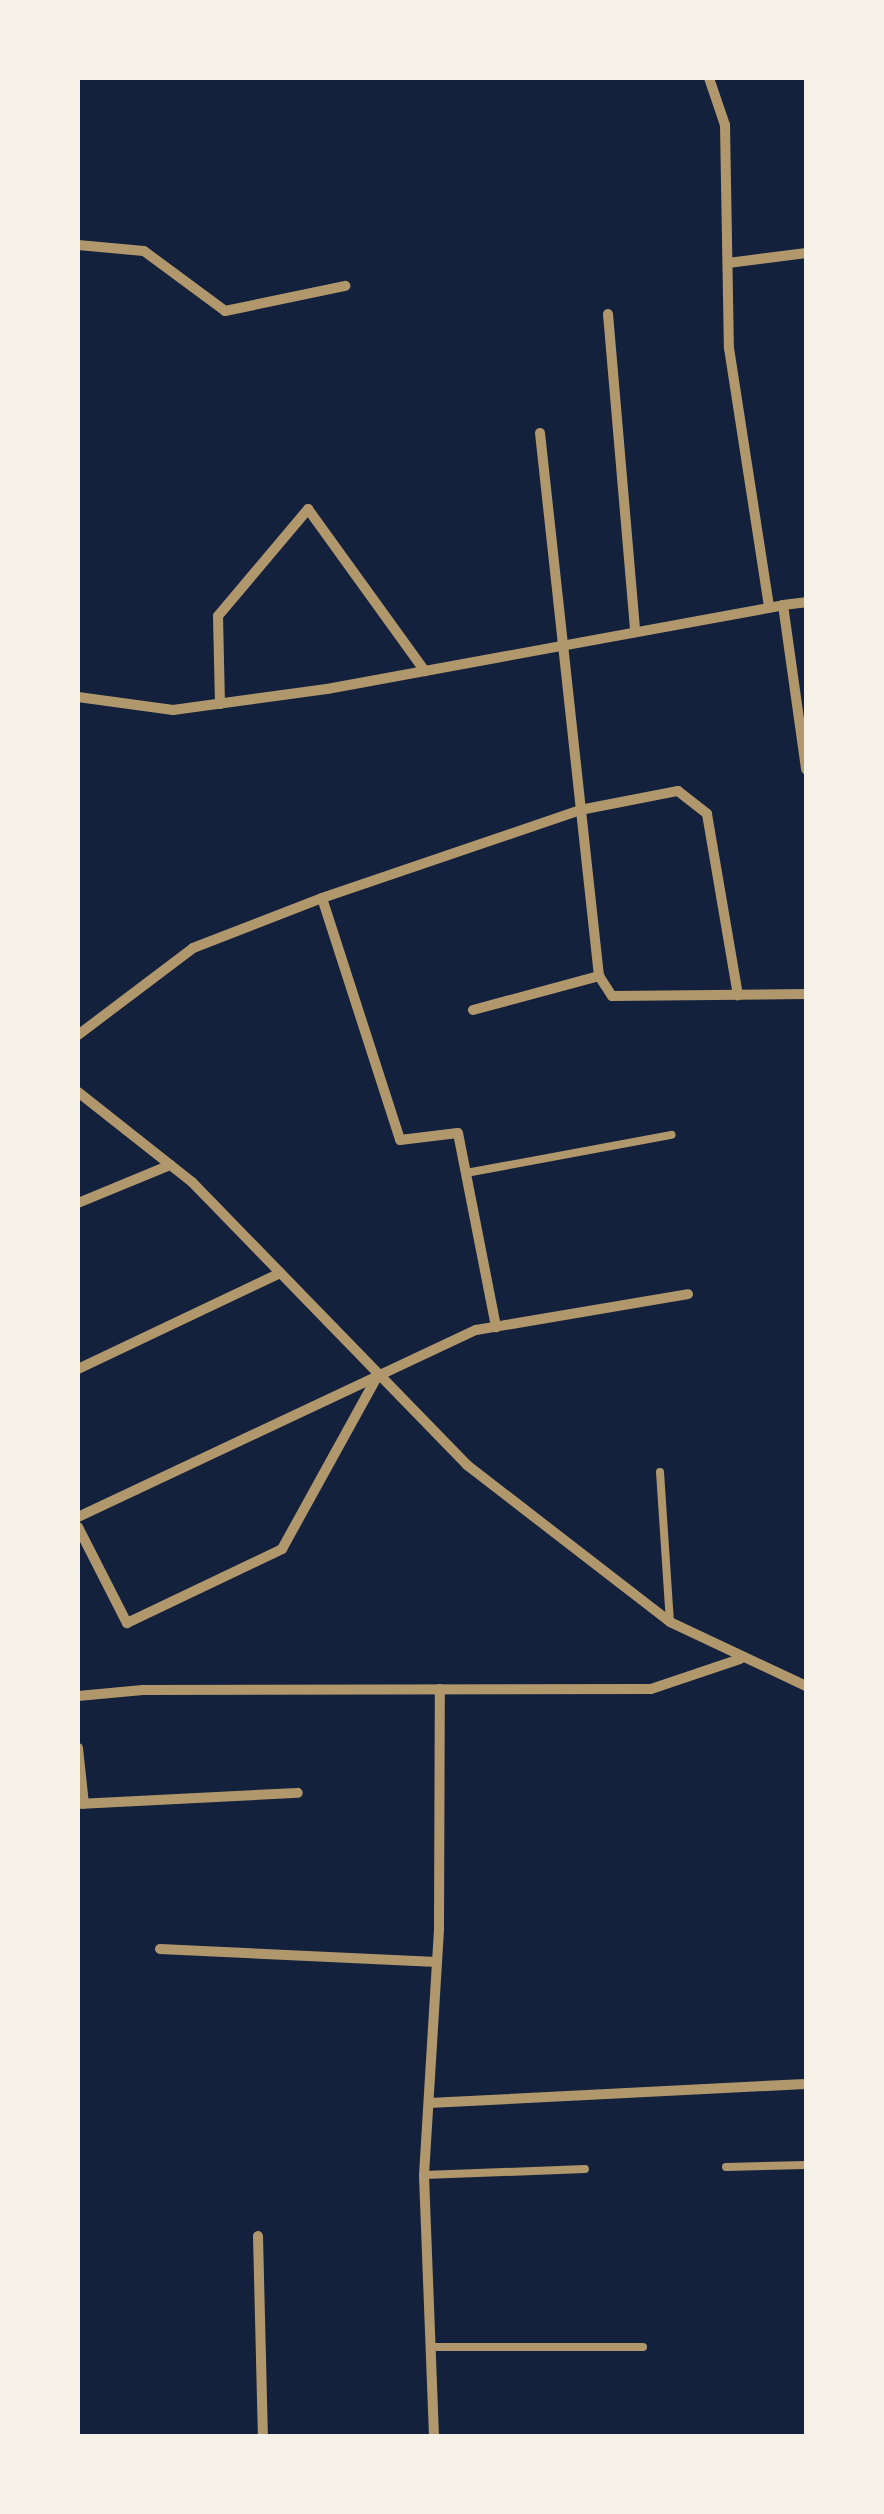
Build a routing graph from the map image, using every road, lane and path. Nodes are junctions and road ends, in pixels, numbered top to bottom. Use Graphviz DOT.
graph roads {
  1 [pos="709,78"];
  2 [pos="78,245"];
  3 [pos="806,253"];
  4 [pos="728,264"];
  5 [pos="346,286"];
  6 [pos="608,314"];
  7 [pos="540,432"];
  8 [pos="806,602"];
  9 [pos="782,604"];
  10 [pos="769,607"];
  11 [pos="636,632"];
  12 [pos="561,646"];
  13 [pos="425,671"];
  14 [pos="78,697"];
  15 [pos="220,704"];
  16 [pos="806,768"];
  17 [pos="580,810"];
  18 [pos="322,898"];
  19 [pos="599,976"];
  20 [pos="806,994"];
  21 [pos="738,995"];
  22 [pos="473,1010"];
  23 [pos="78,1035"];
  24 [pos="78,1092"];
  25 [pos="672,1135"];
  26 [pos="170,1165"];
  27 [pos="466,1172"];
  28 [pos="78,1203"];
  29 [pos="280,1273"];
  30 [pos="688,1294"];
  31 [pos="496,1327"];
  32 [pos="78,1369"];
  33 [pos="378,1374"];
  34 [pos="660,1472"];
  35 [pos="78,1517"];
  36 [pos="78,1527"];
  37 [pos="670,1622"];
  38 [pos="740,1659"];
  39 [pos="806,1686"];
  40 [pos="440,1690"];
  41 [pos="78,1696"];
  42 [pos="78,1748"];
  43 [pos="298,1793"];
  44 [pos="81,1804"];
  45 [pos="160,1949"];
  46 [pos="437,1962"];
  47 [pos="806,2084"];
  48 [pos="429,2103"];
  49 [pos="806,2165"];
  50 [pos="726,2167"];
  51 [pos="585,2169"];
  52 [pos="424,2175"];
  53 [pos="258,2236"];
  54 [pos="430,2347"];
  55 [pos="643,2347"];
  56 [pos="263,2436"];
  57 [pos="434,2436"];
  1 -- 4 [label="street"];
  2 -- 5 [label="street"];
  3 -- 4 [label="street"];
  4 -- 10 [label="street"];
  6 -- 11 [label="street"];
  7 -- 12 [label="street"];
  8 -- 9 [label="street"];
  9 -- 10 [label="street"];
  9 -- 16 [label="street"];
  10 -- 11 [label="street"];
  11 -- 12 [label="street"];
  12 -- 13 [label="street"];
  12 -- 17 [label="street"];
  13 -- 15 [label="street"];
  13 -- 15 [label="street"];
  14 -- 15 [label="street"];
  17 -- 18 [label="street"];
  17 -- 19 [label="street"];
  17 -- 21 [label="street"];
  18 -- 23 [label="street"];
  18 -- 27 [label="street"];
  19 -- 21 [label="street"];
  19 -- 22 [label="street"];
  20 -- 21 [label="street"];
  24 -- 26 [label="street"];
  25 -- 27 [label="lane"];
  26 -- 28 [label="street"];
  26 -- 29 [label="street"];
  27 -- 31 [label="street"];
  29 -- 32 [label="street"];
  29 -- 33 [label="street"];
  30 -- 31 [label="street"];
  31 -- 33 [label="street"];
  33 -- 35 [label="street"];
  33 -- 36 [label="street"];
  33 -- 37 [label="street"];
  34 -- 37 [label="lane"];
  37 -- 38 [label="street"];
  38 -- 39 [label="street"];
  38 -- 40 [label="street"];
  40 -- 41 [label="street"];
  40 -- 46 [label="street"];
  42 -- 44 [label="street"];
  43 -- 44 [label="street"];
  45 -- 46 [label="street"];
  46 -- 48 [label="street"];
  47 -- 48 [label="street"];
  48 -- 52 [label="street"];
  49 -- 50 [label="lane"];
  51 -- 52 [label="lane"];
  52 -- 54 [label="street"];
  53 -- 56 [label="street"];
  54 -- 55 [label="lane"];
  54 -- 57 [label="street"];
}
